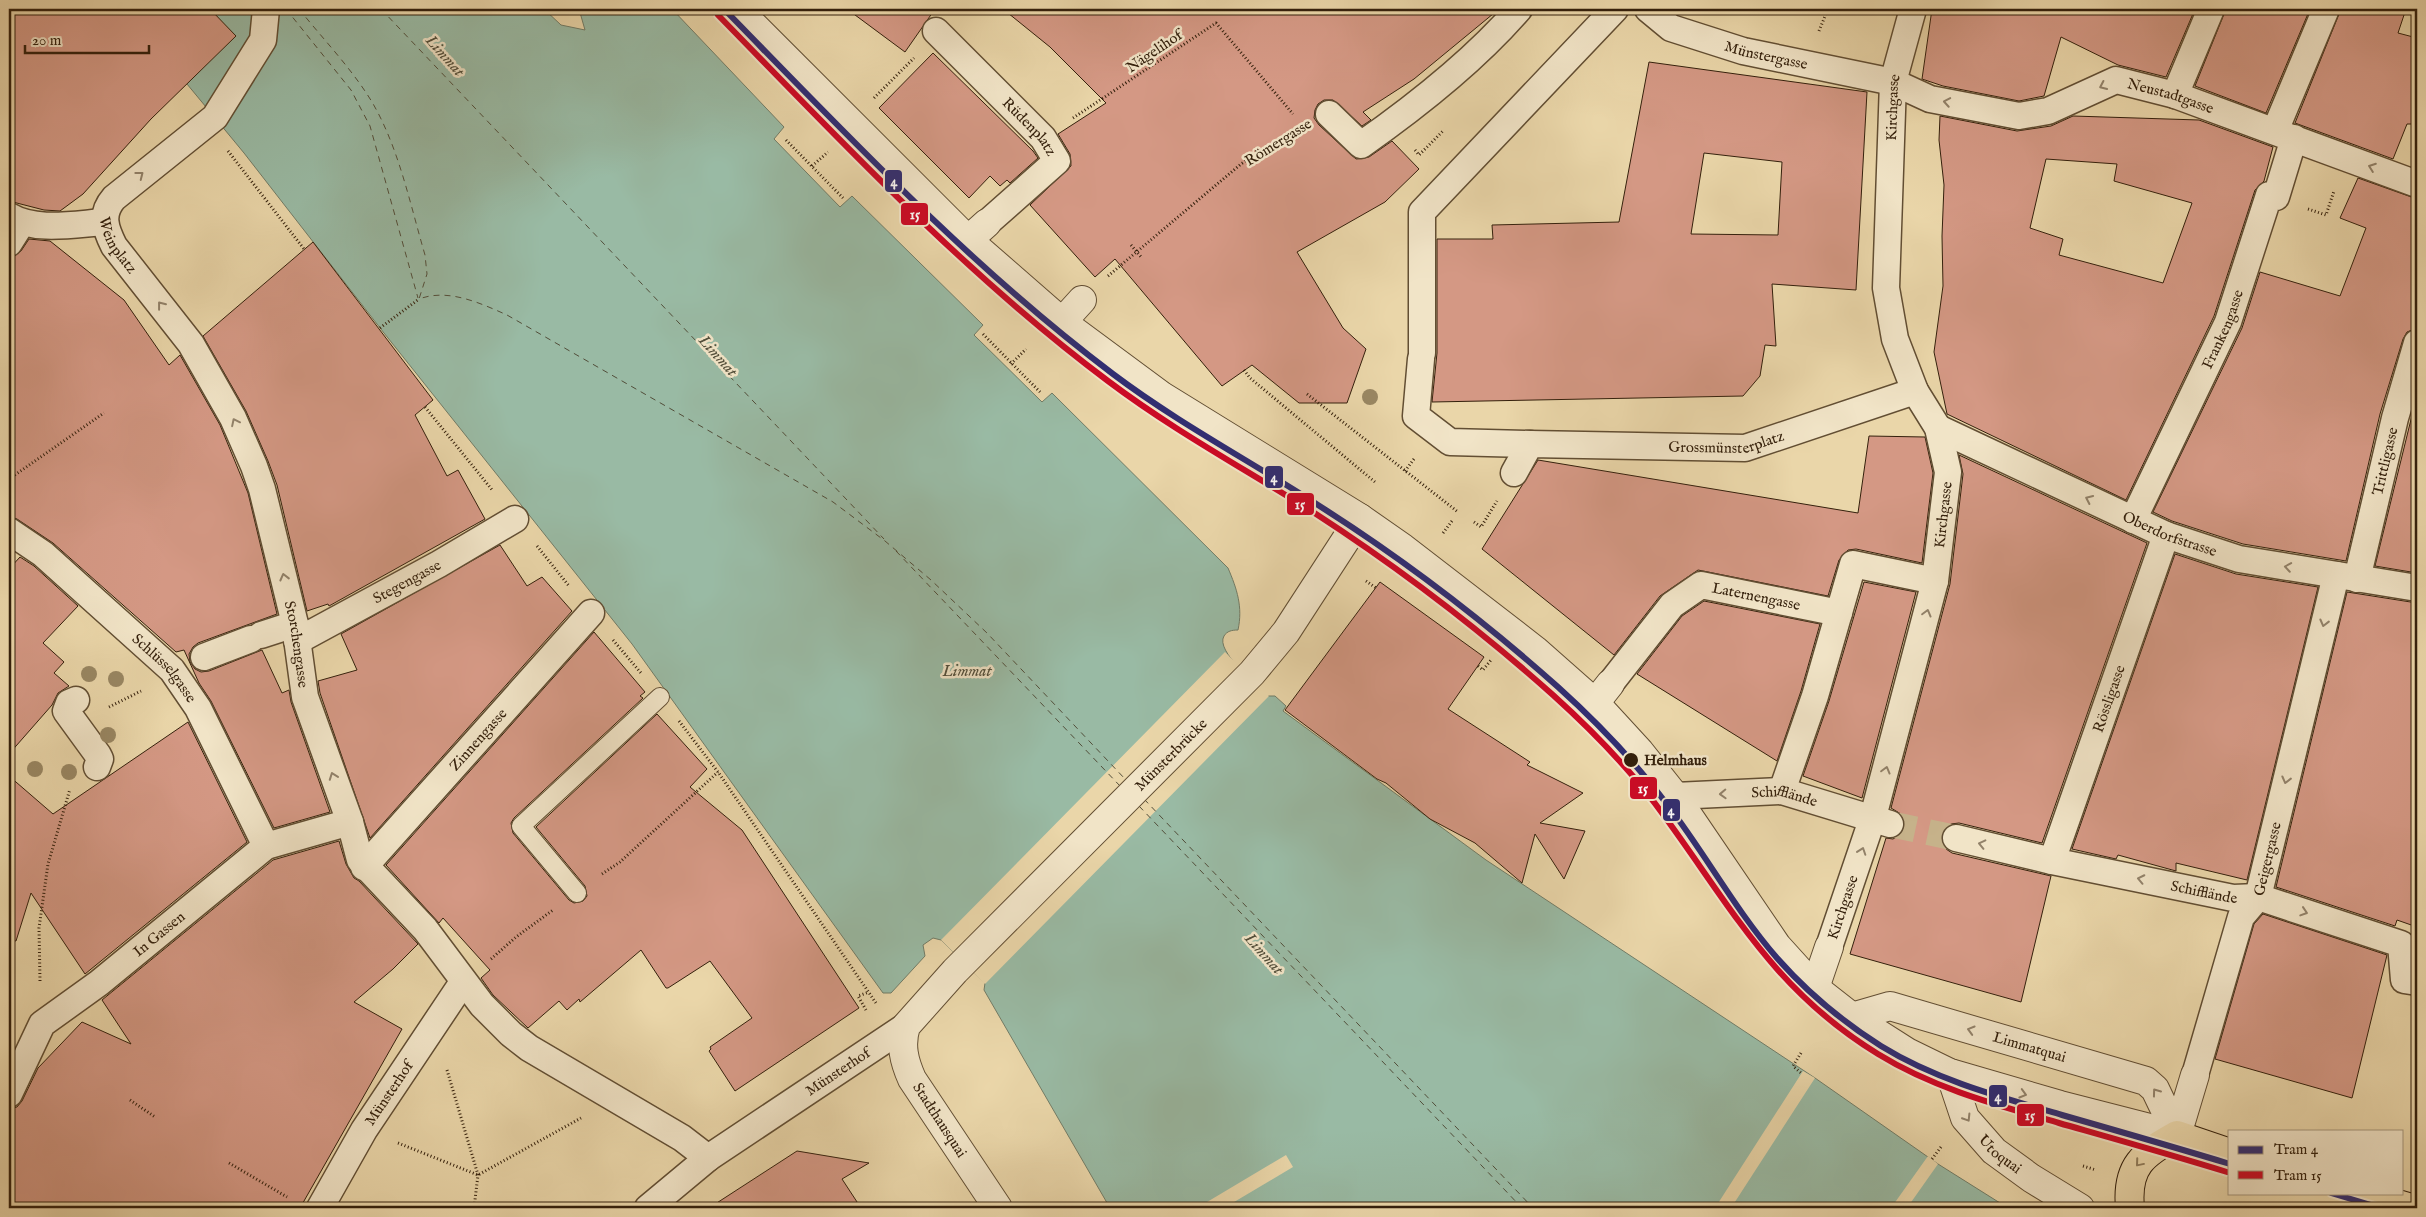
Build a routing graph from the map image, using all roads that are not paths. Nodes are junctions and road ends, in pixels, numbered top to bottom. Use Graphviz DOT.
graph roads {
  1 [pos="266,9"];
  2 [pos="1519,9"];
  3 [pos="1615,9"];
  4 [pos="1648,9"];
  5 [pos="1913,9"];
  6 [pos="2211,9"];
  7 [pos="2326,9"];
  8 [pos="749,13"];
  9 [pos="936,31"];
  10 [pos="1893,82"];
  11 [pos="2175,95"];
  12 [pos="1329,114"];
  13 [pos="2285,134"];
  14 [pos="2417,184"];
  15 [pos="105,222"];
  16 [pos="13,228"];
  17 [pos="978,231"];
  18 [pos="1082,300"];
  19 [pos="1062,322"];
  20 [pos="2417,343"];
  21 [pos="190,344"];
  22 [pos="1915,391"];
  23 [pos="1938,428"];
  24 [pos="1530,444"];
  25 [pos="1514,473"];
  26 [pos="1360,518"];
  27 [pos="515,519"];
  28 [pos="2133,520"];
  29 [pos="9,531"];
  30 [pos="2166,535"];
  31 [pos="2346,577"];
  32 [pos="1935,581"];
  33 [pos="2417,588"];
  34 [pos="591,613"];
  35 [pos="1839,613"];
  36 [pos="296,633"];
  37 [pos="184,666"];
  38 [pos="1603,694"];
  39 [pos="660,697"];
  40 [pos="76,700"];
  41 [pos="97,767"];
  42 [pos="1782,791"];
  43 [pos="1675,796"];
  44 [pos="1882,821"];
  45 [pos="350,822"];
  46 [pos="1956,838"];
  47 [pos="266,846"];
  48 [pos="2052,861"];
  49 [pos="364,867"];
  50 [pos="577,893"];
  51 [pos="2258,897"];
  52 [pos="1829,947"];
  53 [pos="955,971"];
  54 [pos="463,982"];
  55 [pos="2417,982"];
  56 [pos="1815,988"];
  57 [pos="1852,1017"];
  58 [pos="906,1026"];
  59 [pos="1950,1073"];
  60 [pos="2195,1075"];
  61 [pos="9,1094"];
  62 [pos="2178,1135"];
  63 [pos="2228,1152"];
  64 [pos="708,1158"];
  65 [pos="2363,1194"];
  66 [pos="320,1208"];
  67 [pos="648,1208"];
  68 [pos="998,1208"];
  69 [pos="2080,1208"];
  70 [pos="2130,1208"];
  71 [pos="2411,1208"];
  15 -- 1 [label="street, Weinplatz, one-way"];
  2 -- 12 [label="street, Römergasse"];
  3 -- 24 [label="street, Grossmünsterplatz"];
  4 -- 10 [label="street, Münstergasse"];
  5 -- 10 [label="street, Kirchgasse"];
  6 -- 11 [label="street"];
  7 -- 13 [label="street, Frankengasse"];
  8 -- 17 [label="street"];
  9 -- 17 [label="street, Rüdenplatz"];
  11 -- 10 [label="street, Neustadtgasse, one-way"];
  10 -- 22 [label="street, Kirchgasse"];
  11 -- 13 [label="street, Neustadtgasse"];
  14 -- 13 [label="street, Neustadtgasse, one-way"];
  13 -- 28 [label="street, Frankengasse"];
  15 -- 16 [label="street"];
  21 -- 15 [label="street, Weinplatz, one-way"];
  17 -- 19 [label="street"];
  18 -- 19 [label="street"];
  19 -- 26 [label="street"];
  20 -- 31 [label="street, Trittligasse"];
  36 -- 21 [label="street, Storchengasse, one-way"];
  22 -- 23 [label="street, Kirchgasse"];
  22 -- 24 [label="street, Grossmünsterplatz"];
  28 -- 23 [label="street, Oberdorfstrasse, one-way"];
  23 -- 32 [label="street, Kirchgasse"];
  24 -- 25 [label="street"];
  26 -- 38 [label="street"];
  26 -- 53 [label="street, Münsterbrücke"];
  27 -- 36 [label="street, Stegengasse"];
  28 -- 30 [label="street, Oberdorfstrasse"];
  29 -- 37 [label="street, Schlüsselgasse"];
  31 -- 30 [label="street, Oberdorfstrasse, one-way"];
  30 -- 48 [label="street, Rössligasse"];
  31 -- 33 [label="street, Oberdorfstrasse"];
  31 -- 51 [label="street, Geigergasse, one-way"];
  32 -- 35 [label="street"];
  44 -- 32 [label="street, Kirchgasse, one-way"];
  34 -- 49 [label="street, Zinnengasse"];
  35 -- 38 [label="street, Laternengasse"];
  35 -- 42 [label="street"];
  36 -- 37 [label="street, Stegengasse"];
  45 -- 36 [label="street, Storchengasse, one-way"];
  37 -- 47 [label="street, Schlüsselgasse"];
  38 -- 43 [label="street"];
  39 -- 50 [label="lane"];
  40 -- 41 [label="street"];
  42 -- 43 [label="street, Schifflände, one-way"];
  42 -- 44 [label="street, Schifflände"];
  43 -- 56 [label="street"];
  52 -- 44 [label="street, Kirchgasse, one-way"];
  45 -- 47 [label="street, In Gassen"];
  45 -- 49 [label="street, Storchengasse"];
  48 -- 46 [label="street, Schifflände, one-way"];
  47 -- 61 [label="street, In Gassen"];
  51 -- 48 [label="street, Schifflände, one-way"];
  49 -- 54 [label="street, Storchengasse"];
  51 -- 55 [label="street, Schifflände, one-way"];
  51 -- 60 [label="street, Geigergasse"];
  52 -- 56 [label="street, Kirchgasse"];
  53 -- 58 [label="street, Münsterhof"];
  54 -- 64 [label="street"];
  54 -- 66 [label="street, Münsterhof"];
  56 -- 57 [label="street"];
  57 -- 59 [label="street"];
  62 -- 57 [label="street, Limmatquai, one-way"];
  58 -- 64 [label="street, Münsterhof"];
  58 -- 68 [label="street, Stadthausquai"];
  59 -- 62 [label="street, one-way"];
  59 -- 69 [label="street, Utoquai, one-way"];
  60 -- 62 [label="street, Geigergasse"];
  62 -- 63 [label="main road"];
  62 -- 70 [label="main road, one-way"];
  64 -- 67 [label="street, Münsterhof"];
  65 -- 71 [label="main road"];
}
